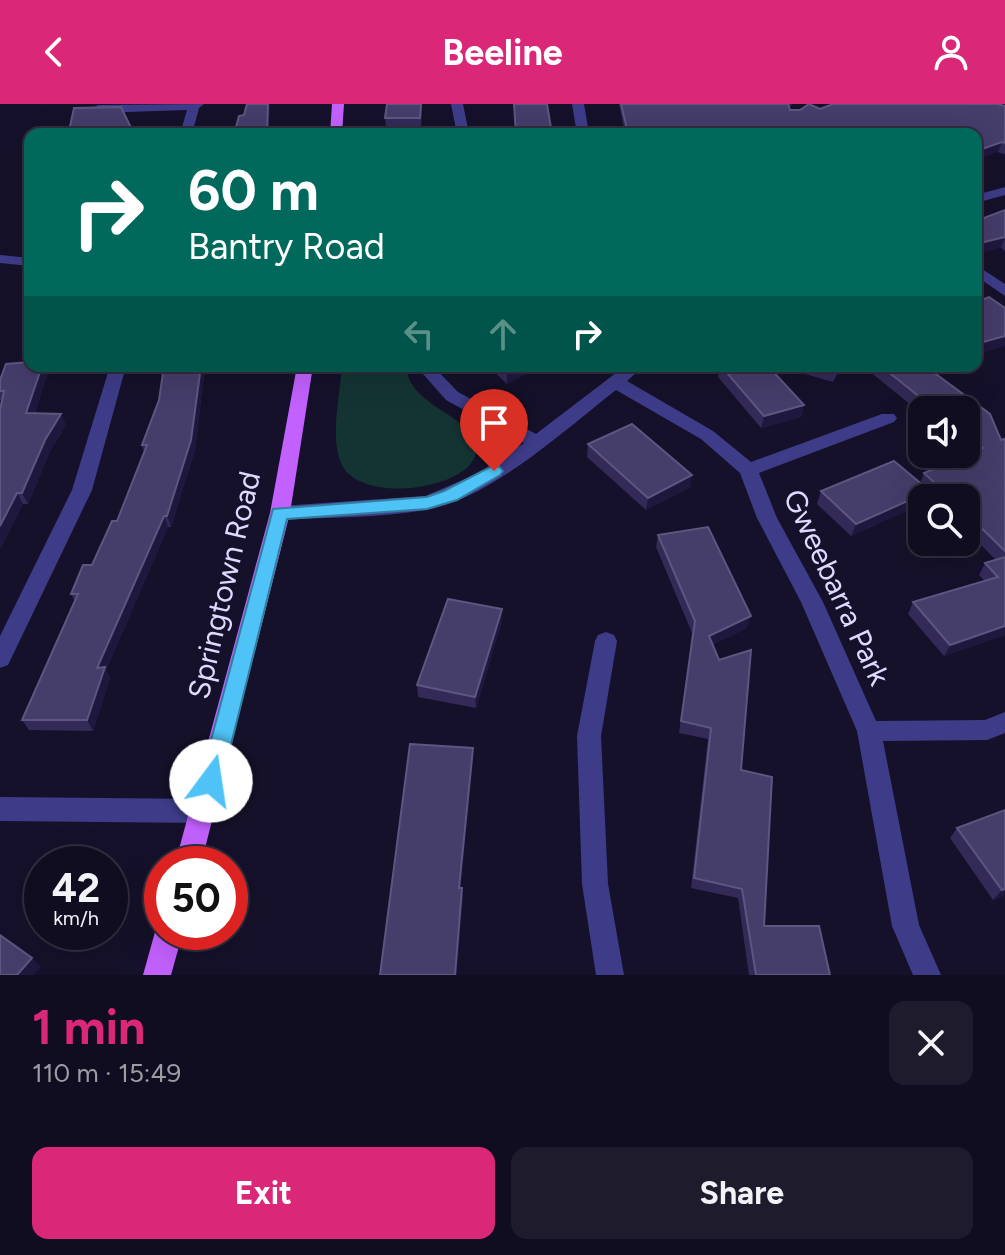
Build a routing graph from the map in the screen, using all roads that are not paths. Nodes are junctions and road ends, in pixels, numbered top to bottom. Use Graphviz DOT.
graph roads {
  1 [pos="338,104"];
  2 [pos="457,104"];
  3 [pos="578,104"];
  4 [pos="196,105"];
  5 [pos="91,109"];
  6 [pos="188,128"];
  7 [pos="336,128"];
  8 [pos="462,128"];
  9 [pos="582,128"];
  10 [pos="1005,191"];
  11 [pos="982,197"];
  12 [pos="0,259"];
  13 [pos="24,261"];
  14 [pos="982,274"];
  15 [pos="1005,291"];
  16 [pos="116,372"];
  17 [pos="304,372"];
  18 [pos="430,372"];
  19 [pos="628,372"];
  20 [pos="615,382"];
  21 [pos="888,418"];
  22 [pos="536,442"];
  23 [pos="748,470"];
  24 [pos="280,513"];
  25 [pos="606,641"];
  26 [pos="0,659"];
  27 [pos="1005,722"];
  28 [pos="869,731"];
  29 [pos="0,809"];
  30 [pos="204,811"];
  31 [pos="193,846"];
  32 [pos="164,950"];
  33 [pos="157,975"];
  34 [pos="610,975"];
  35 [pos="927,975"];
  1 -- 7 [label="main road"];
  2 -- 8 [label="street"];
  3 -- 9 [label="street"];
  4 -- 5 [label="street"];
  4 -- 6 [label="street"];
  10 -- 11 [label="street"];
  12 -- 13 [label="street"];
  14 -- 15 [label="street"];
  16 -- 26 [label="street"];
  17 -- 24 [label="main road, Springtown Road"];
  18 -- 22 [label="street"];
  19 -- 20 [label="street"];
  20 -- 22 [label="street"];
  20 -- 23 [label="street, Gweebarra Park"];
  21 -- 23 [label="street, Gweebarra Park"];
  22 -- 24 [label="street"];
  23 -- 28 [label="street, Gweebarra Park"];
  24 -- 30 [label="main road, Springtown Road"];
  25 -- 34 [label="street"];
  27 -- 28 [label="street, Gweebarra Park"];
  28 -- 35 [label="street, Gweebarra Park"];
  29 -- 30 [label="street"];
  30 -- 31 [label="main road, Springtown Road"];
  32 -- 33 [label="main road"];
}
